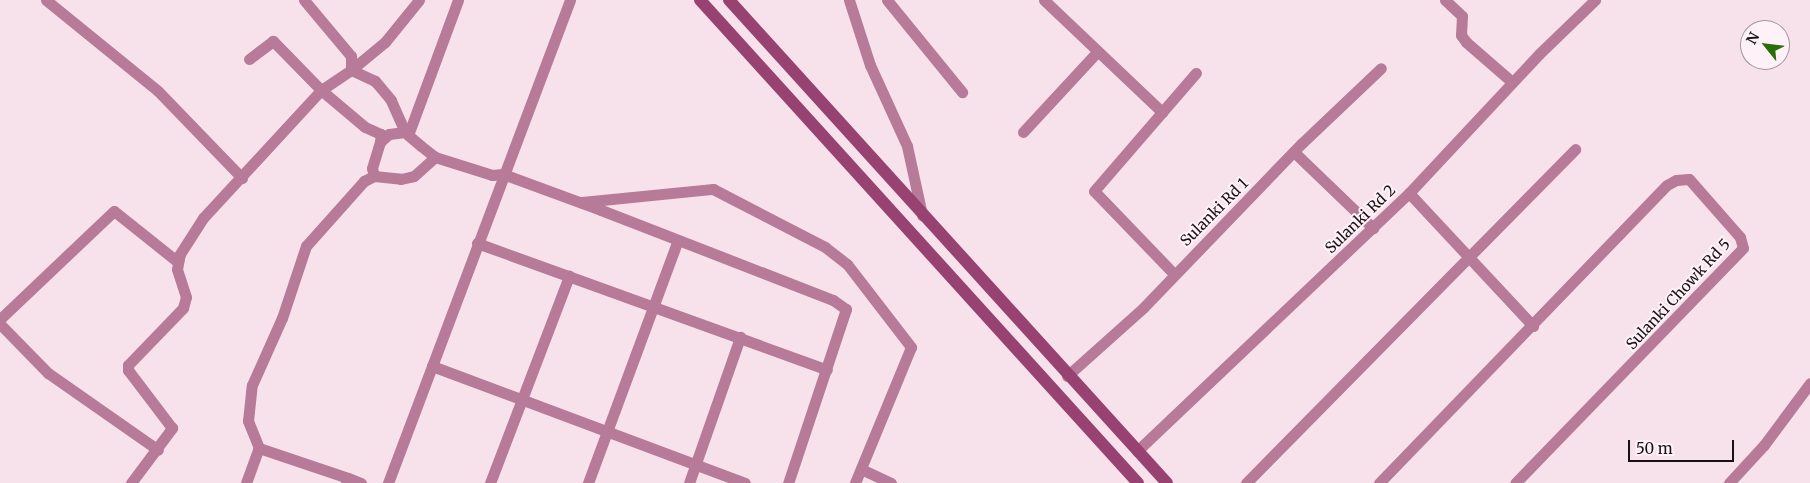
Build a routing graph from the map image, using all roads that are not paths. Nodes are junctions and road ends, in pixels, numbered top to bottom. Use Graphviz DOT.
graph roads {
  1 [pos="46,0"];
  2 [pos="304,0"];
  3 [pos="419,0"];
  4 [pos="458,0"];
  5 [pos="570,0"];
  6 [pos="700,0"];
  7 [pos="729,0"];
  8 [pos="849,0"];
  9 [pos="887,0"];
  10 [pos="1044,0"];
  11 [pos="1445,0"];
  12 [pos="1590,1"];
  13 [pos="1098,51"];
  14 [pos="249,59"];
  15 [pos="1381,68"];
  16 [pos="351,70"];
  17 [pos="1196,73"];
  18 [pos="1512,82"];
  19 [pos="321,90"];
  20 [pos="962,92"];
  21 [pos="1162,112"];
  22 [pos="1023,132"];
  23 [pos="406,134"];
  24 [pos="380,142"];
  25 [pos="1575,149"];
  26 [pos="1294,152"];
  27 [pos="435,157"];
  28 [pos="503,174"];
  29 [pos="374,176"];
  30 [pos="242,178"];
  31 [pos="1409,193"];
  32 [pos="579,202"];
  33 [pos="922,217"];
  34 [pos="1373,228"];
  35 [pos="477,243"];
  36 [pos="677,243"];
  37 [pos="1468,256"];
  38 [pos="178,262"];
  39 [pos="1174,274"];
  40 [pos="568,276"];
  41 [pos="655,304"];
  42 [pos="0,319"];
  43 [pos="0,324"];
  44 [pos="1533,326"];
  45 [pos="740,337"];
  46 [pos="432,366"];
  47 [pos="827,370"];
  48 [pos="1067,376"];
  49 [pos="1810,382"];
  50 [pos="520,398"];
  51 [pos="608,432"];
  52 [pos="258,448"];
  53 [pos="158,450"];
  54 [pos="1137,451"];
  55 [pos="695,464"];
  56 [pos="861,469"];
  57 [pos="347,480"];
  58 [pos="130,483"];
  59 [pos="246,483"];
  60 [pos="361,483"];
  61 [pos="388,483"];
  62 [pos="490,483"];
  63 [pos="588,483"];
  64 [pos="689,483"];
  65 [pos="745,483"];
  66 [pos="788,483"];
  67 [pos="855,483"];
  68 [pos="891,483"];
  69 [pos="1138,483"];
  70 [pos="1167,483"];
  71 [pos="1246,483"];
  72 [pos="1379,483"];
  73 [pos="1515,483"];
  74 [pos="1729,483"];
  1 -- 30 [label="street"];
  2 -- 16 [label="street"];
  3 -- 16 [label="street"];
  4 -- 23 [label="street"];
  5 -- 28 [label="street"];
  6 -- 69 [label="main road"];
  7 -- 33 [label="main road"];
  8 -- 33 [label="street"];
  9 -- 20 [label="street"];
  10 -- 13 [label="street"];
  11 -- 18 [label="street"];
  12 -- 18 [label="street, Sulanki Rd 2"];
  13 -- 21 [label="street"];
  13 -- 22 [label="street"];
  14 -- 19 [label="street"];
  15 -- 26 [label="street, Sulanki Rd 1"];
  16 -- 19 [label="street"];
  16 -- 23 [label="street"];
  17 -- 21 [label="street"];
  18 -- 31 [label="street, Sulanki Rd 2"];
  19 -- 24 [label="street"];
  19 -- 30 [label="street"];
  21 -- 39 [label="street"];
  23 -- 24 [label="street"];
  23 -- 27 [label="street"];
  24 -- 29 [label="street"];
  25 -- 37 [label="street"];
  26 -- 34 [label="street"];
  26 -- 39 [label="street, Sulanki Rd 1"];
  27 -- 28 [label="street"];
  27 -- 29 [label="street"];
  28 -- 32 [label="street"];
  28 -- 35 [label="street"];
  29 -- 52 [label="street"];
  30 -- 38 [label="street"];
  31 -- 34 [label="street, Sulanki Rd 2"];
  31 -- 37 [label="street"];
  32 -- 36 [label="street"];
  32 -- 56 [label="street"];
  33 -- 48 [label="main road"];
  34 -- 54 [label="street, Sulanki Rd 2"];
  35 -- 40 [label="street"];
  35 -- 46 [label="street"];
  36 -- 41 [label="street"];
  36 -- 47 [label="street"];
  37 -- 44 [label="street"];
  37 -- 71 [label="street"];
  38 -- 42 [label="street"];
  38 -- 53 [label="street"];
  39 -- 48 [label="street, Sulanki Rd 1"];
  40 -- 41 [label="street"];
  40 -- 50 [label="street"];
  41 -- 45 [label="street"];
  41 -- 51 [label="street"];
  43 -- 53 [label="street"];
  44 -- 72 [label="street"];
  44 -- 73 [label="street, Sulanki Chowk Rd 5"];
  45 -- 47 [label="street"];
  45 -- 55 [label="street"];
  46 -- 50 [label="street"];
  46 -- 61 [label="street"];
  47 -- 66 [label="street"];
  48 -- 54 [label="main road"];
  49 -- 74 [label="street"];
  50 -- 51 [label="street"];
  50 -- 62 [label="street"];
  51 -- 55 [label="street"];
  51 -- 63 [label="street"];
  52 -- 57 [label="street"];
  52 -- 59 [label="street"];
  53 -- 58 [label="street"];
  54 -- 70 [label="main road"];
  55 -- 64 [label="street"];
  55 -- 65 [label="street"];
  56 -- 67 [label="street"];
  56 -- 68 [label="street"];
  57 -- 60 [label="street"];
}
